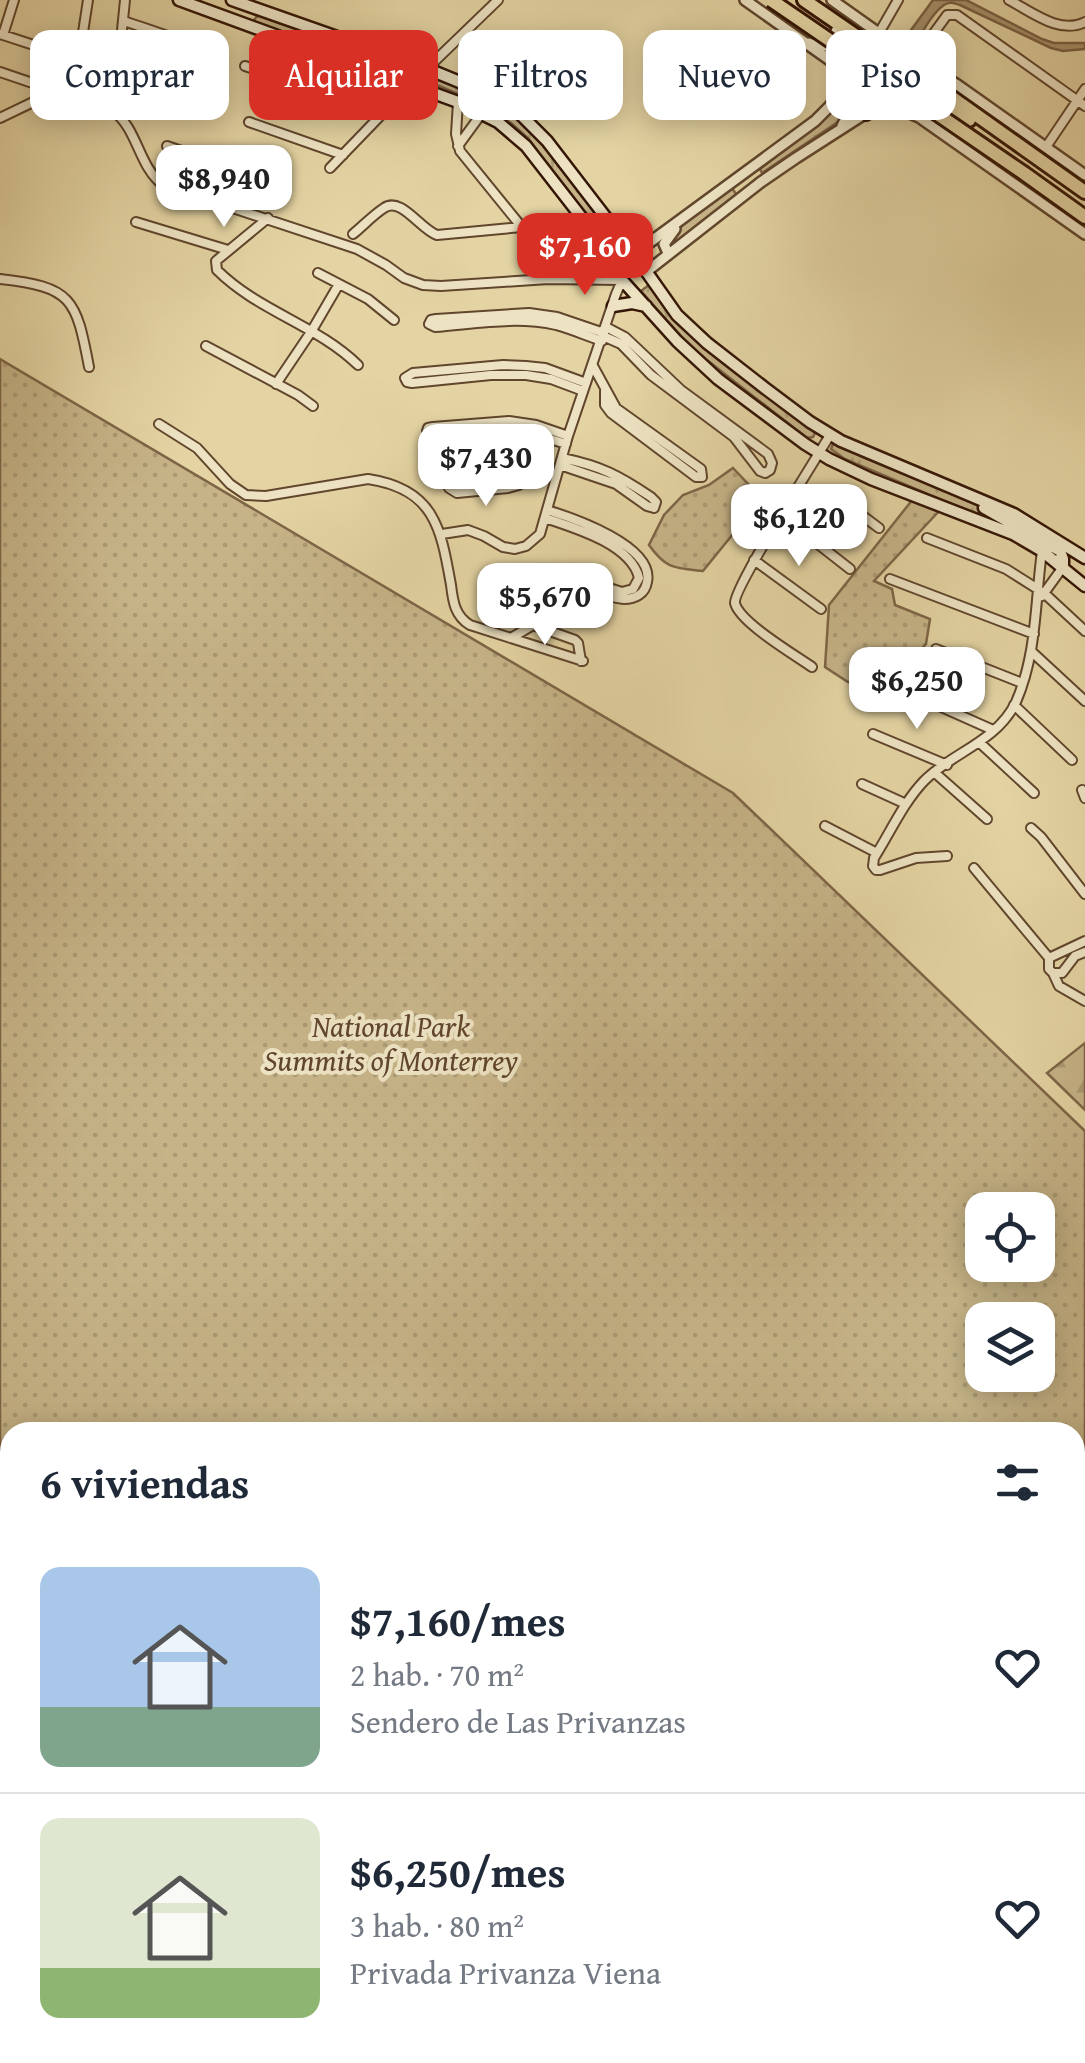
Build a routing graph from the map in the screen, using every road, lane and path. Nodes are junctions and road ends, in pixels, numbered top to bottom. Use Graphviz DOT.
graph roads {
  1 [pos="14,0"];
  2 [pos="88,0"];
  3 [pos="125,0"];
  4 [pos="179,0"];
  5 [pos="498,0"];
  6 [pos="746,0"];
  7 [pos="770,0"];
  8 [pos="794,0"];
  9 [pos="804,0"];
  10 [pos="832,0"];
  11 [pos="898,0"];
  12 [pos="1009,0"];
  13 [pos="240,1"];
  14 [pos="228,19"];
  15 [pos="124,21"];
  16 [pos="1085,22"];
  17 [pos="83,30"];
  18 [pos="258,30"];
  19 [pos="321,30"];
  20 [pos="787,30"];
  21 [pos="835,30"];
  22 [pos="875,30"];
  23 [pos="881,30"];
  24 [pos="936,30"];
  25 [pos="2,34"];
  26 [pos="30,43"];
  27 [pos="438,58"];
  28 [pos="246,66"];
  29 [pos="249,67"];
  30 [pos="0,72"];
  31 [pos="438,72"];
  32 [pos="30,83"];
  33 [pos="956,84"];
  34 [pos="1085,89"];
  35 [pos="438,95"];
  36 [pos="458,102"];
  37 [pos="1081,103"];
  38 [pos="30,104"];
  39 [pos="826,110"];
  40 [pos="956,112"];
  41 [pos="0,118"];
  42 [pos="122,120"];
  43 [pos="377,120"];
  44 [pos="476,120"];
  45 [pos="492,120"];
  46 [pos="844,120"];
  47 [pos="854,120"];
  48 [pos="923,120"];
  49 [pos="248,122"];
  50 [pos="456,123"];
  51 [pos="470,128"];
  52 [pos="840,128"];
  53 [pos="167,146"];
  54 [pos="458,146"];
  55 [pos="1046,147"];
  56 [pos="1024,149"];
  57 [pos="343,155"];
  58 [pos="559,158"];
  59 [pos="764,160"];
  60 [pos="542,166"];
  61 [pos="229,168"];
  62 [pos="330,168"];
  63 [pos="571,174"];
  64 [pos="1085,175"];
  65 [pos="1029,178"];
  66 [pos="554,182"];
  67 [pos="762,182"];
  68 [pos="278,184"];
  69 [pos="1085,192"];
  70 [pos="216,201"];
  71 [pos="1085,217"];
  72 [pos="268,218"];
  73 [pos="683,219"];
  74 [pos="136,222"];
  75 [pos="522,226"];
  76 [pos="1085,231"];
  77 [pos="353,234"];
  78 [pos="228,250"];
  79 [pos="668,253"];
  80 [pos="634,254"];
  81 [pos="551,263"];
  82 [pos="612,264"];
  83 [pos="318,273"];
  84 [pos="648,274"];
  85 [pos="0,279"];
  86 [pos="548,279"];
  87 [pos="607,281"];
  88 [pos="625,283"];
  89 [pos="339,284"];
  90 [pos="615,301"];
  91 [pos="646,306"];
  92 [pos="677,315"];
  93 [pos="521,317"];
  94 [pos="394,320"];
  95 [pos="660,322"];
  96 [pos="312,332"];
  97 [pos="604,334"];
  98 [pos="206,346"];
  99 [pos="358,365"];
  100 [pos="593,366"];
  101 [pos="90,367"];
  102 [pos="449,374"];
  103 [pos="276,384"];
  104 [pos="585,387"];
  105 [pos="679,393"];
  106 [pos="313,406"];
  107 [pos="159,424"];
  108 [pos="475,428"];
  109 [pos="535,429"];
  110 [pos="830,435"];
  111 [pos="652,439"];
  112 [pos="567,440"];
  113 [pos="819,454"];
  114 [pos="561,461"];
  115 [pos="522,478"];
  116 [pos="799,488"];
  117 [pos="978,499"];
  118 [pos="546,514"];
  119 [pos="781,515"];
  120 [pos="879,528"];
  121 [pos="442,534"];
  122 [pos="926,538"];
  123 [pos="1042,552"];
  124 [pos="1085,558"];
  125 [pos="754,560"];
  126 [pos="1062,567"];
  127 [pos="850,569"];
  128 [pos="890,579"];
  129 [pos="591,586"];
  130 [pos="1085,586"];
  131 [pos="1040,590"];
  132 [pos="820,609"];
  133 [pos="1085,631"];
  134 [pos="1034,634"];
  135 [pos="511,638"];
  136 [pos="936,648"];
  137 [pos="1032,652"];
  138 [pos="812,667"];
  139 [pos="1022,684"];
  140 [pos="901,689"];
  141 [pos="1085,701"];
  142 [pos="1014,706"];
  143 [pos="993,730"];
  144 [pos="873,734"];
  145 [pos="980,743"];
  146 [pos="1072,760"];
  147 [pos="946,765"];
  148 [pos="934,772"];
  149 [pos="862,784"];
  150 [pos="1034,793"];
  151 [pos="906,804"];
  152 [pos="987,819"];
  153 [pos="825,826"];
  154 [pos="1031,828"];
  155 [pos="877,853"];
  156 [pos="948,856"];
  157 [pos="974,868"];
  158 [pos="1085,894"];
  159 [pos="1085,941"];
  160 [pos="1072,952"];
  161 [pos="1085,952"];
  162 [pos="1049,958"];
  163 [pos="1053,974"];
  164 [pos="1085,1001"];
  1 -- 25 [label="street"];
  2 -- 17 [label="street"];
  3 -- 15 [label="street"];
  4 -- 14 [label="main road"];
  5 -- 27 [label="street"];
  6 -- 20 [label="street"];
  7 -- 65 [label="highway, bridge"];
  8 -- 21 [label="highway"];
  9 -- 56 [label="highway"];
  10 -- 22 [label="street"];
  11 -- 23 [label="street"];
  12 -- 16 [label="street"];
  13 -- 14 [label="street"];
  13 -- 19 [label="main road"];
  14 -- 18 [label="main road"];
  15 -- 15 [label="street"];
  24 -- 37 [label="street"];
  25 -- 26 [label="street"];
  28 -- 29 [label="street"];
  30 -- 32 [label="street"];
  31 -- 58 [label="main road"];
  33 -- 55 [label="street"];
  34 -- 37 [label="street"];
  35 -- 36 [label="main road"];
  36 -- 50 [label="street"];
  37 -- 55 [label="street"];
  38 -- 41 [label="street"];
  39 -- 59 [label="street"];
  40 -- 56 [label="highway"];
  42 -- 70 [label="street"];
  43 -- 57 [label="street"];
  44 -- 51 [label="street"];
  45 -- 60 [label="main road"];
  46 -- 52 [label="street"];
  47 -- 52 [label="street"];
  48 -- 76 [label="street"];
  49 -- 57 [label="street"];
  50 -- 51 [label="street"];
  50 -- 54 [label="street"];
  51 -- 54 [label="street"];
  52 -- 67 [label="street"];
  53 -- 61 [label="street"];
  54 -- 75 [label="street"];
  55 -- 64 [label="street"];
  56 -- 69 [label="highway"];
  57 -- 62 [label="street"];
  58 -- 60 [label="main road"];
  58 -- 63 [label="main road"];
  59 -- 67 [label="street"];
  59 -- 73 [label="street"];
  60 -- 66 [label="main road"];
  61 -- 68 [label="street"];
  61 -- 70 [label="street"];
  63 -- 66 [label="main road"];
  63 -- 80 [label="main road"];
  65 -- 71 [label="highway"];
  65 -- 76 [label="highway"];
  66 -- 82 [label="main road"];
  67 -- 79 [label="street"];
  70 -- 72 [label="street"];
  72 -- 78 [label="street"];
  72 -- 86 [label="street"];
  73 -- 79 [label="street"];
  73 -- 80 [label="street"];
  74 -- 78 [label="street"];
  75 -- 77 [label="street"];
  75 -- 81 [label="street"];
  78 -- 96 [label="street"];
  79 -- 84 [label="street"];
  80 -- 84 [label="main road"];
  82 -- 86 [label="street"];
  82 -- 88 [label="main road"];
  83 -- 89 [label="street"];
  84 -- 88 [label="main road"];
  84 -- 92 [label="main road"];
  85 -- 101 [label="street"];
  86 -- 87 [label="street"];
  87 -- 88 [label="street"];
  87 -- 90 [label="street"];
  88 -- 90 [label="street"];
  88 -- 91 [label="main road"];
  89 -- 94 [label="street"];
  89 -- 96 [label="street"];
  90 -- 91 [label="main road"];
  90 -- 97 [label="street"];
  91 -- 95 [label="main road"];
  92 -- 95 [label="main road"];
  92 -- 110 [label="main road"];
  93 -- 93 [label="street"];
  93 -- 97 [label="street"];
  95 -- 113 [label="main road"];
  96 -- 99 [label="street"];
  96 -- 103 [label="street"];
  97 -- 100 [label="street"];
  97 -- 105 [label="street"];
  98 -- 103 [label="street"];
  100 -- 104 [label="street"];
  100 -- 111 [label="street"];
  102 -- 104 [label="street"];
  103 -- 106 [label="street"];
  104 -- 112 [label="street"];
  105 -- 105 [label="street"];
  107 -- 121 [label="street"];
  108 -- 108 [label="street"];
  108 -- 109 [label="street"];
  109 -- 112 [label="street"];
  109 -- 115 [label="street"];
  110 -- 113 [label="street"];
  110 -- 117 [label="main road"];
  111 -- 111 [label="street"];
  112 -- 114 [label="street"];
  113 -- 116 [label="street"];
  113 -- 123 [label="main road"];
  114 -- 114 [label="street"];
  114 -- 118 [label="street"];
  115 -- 115 [label="street"];
  116 -- 119 [label="street"];
  116 -- 120 [label="street"];
  117 -- 124 [label="main road"];
  117 -- 126 [label="main road"];
  118 -- 121 [label="street"];
  118 -- 129 [label="street"];
  119 -- 125 [label="street"];
  119 -- 127 [label="street"];
  121 -- 135 [label="street"];
  122 -- 131 [label="street"];
  123 -- 126 [label="main road"];
  123 -- 131 [label="street"];
  125 -- 132 [label="street"];
  125 -- 138 [label="street"];
  126 -- 130 [label="main road"];
  126 -- 131 [label="street"];
  128 -- 134 [label="street"];
  129 -- 129 [label="street"];
  131 -- 133 [label="street"];
  131 -- 134 [label="street"];
  134 -- 137 [label="street"];
  135 -- 135 [label="street"];
  136 -- 139 [label="street"];
  137 -- 139 [label="street"];
  137 -- 141 [label="street"];
  139 -- 142 [label="street"];
  140 -- 143 [label="street"];
  142 -- 143 [label="street"];
  142 -- 146 [label="street"];
  143 -- 145 [label="street"];
  144 -- 147 [label="street"];
  145 -- 147 [label="street"];
  145 -- 150 [label="street"];
  147 -- 148 [label="street"];
  148 -- 151 [label="street"];
  148 -- 152 [label="street"];
  149 -- 151 [label="street"];
  151 -- 155 [label="street"];
  153 -- 155 [label="street"];
  154 -- 158 [label="street"];
  155 -- 156 [label="street"];
  157 -- 162 [label="street"];
  159 -- 160 [label="street"];
  160 -- 161 [label="street"];
  160 -- 162 [label="street"];
  160 -- 163 [label="street"];
  162 -- 163 [label="street"];
  163 -- 164 [label="street"];
}
